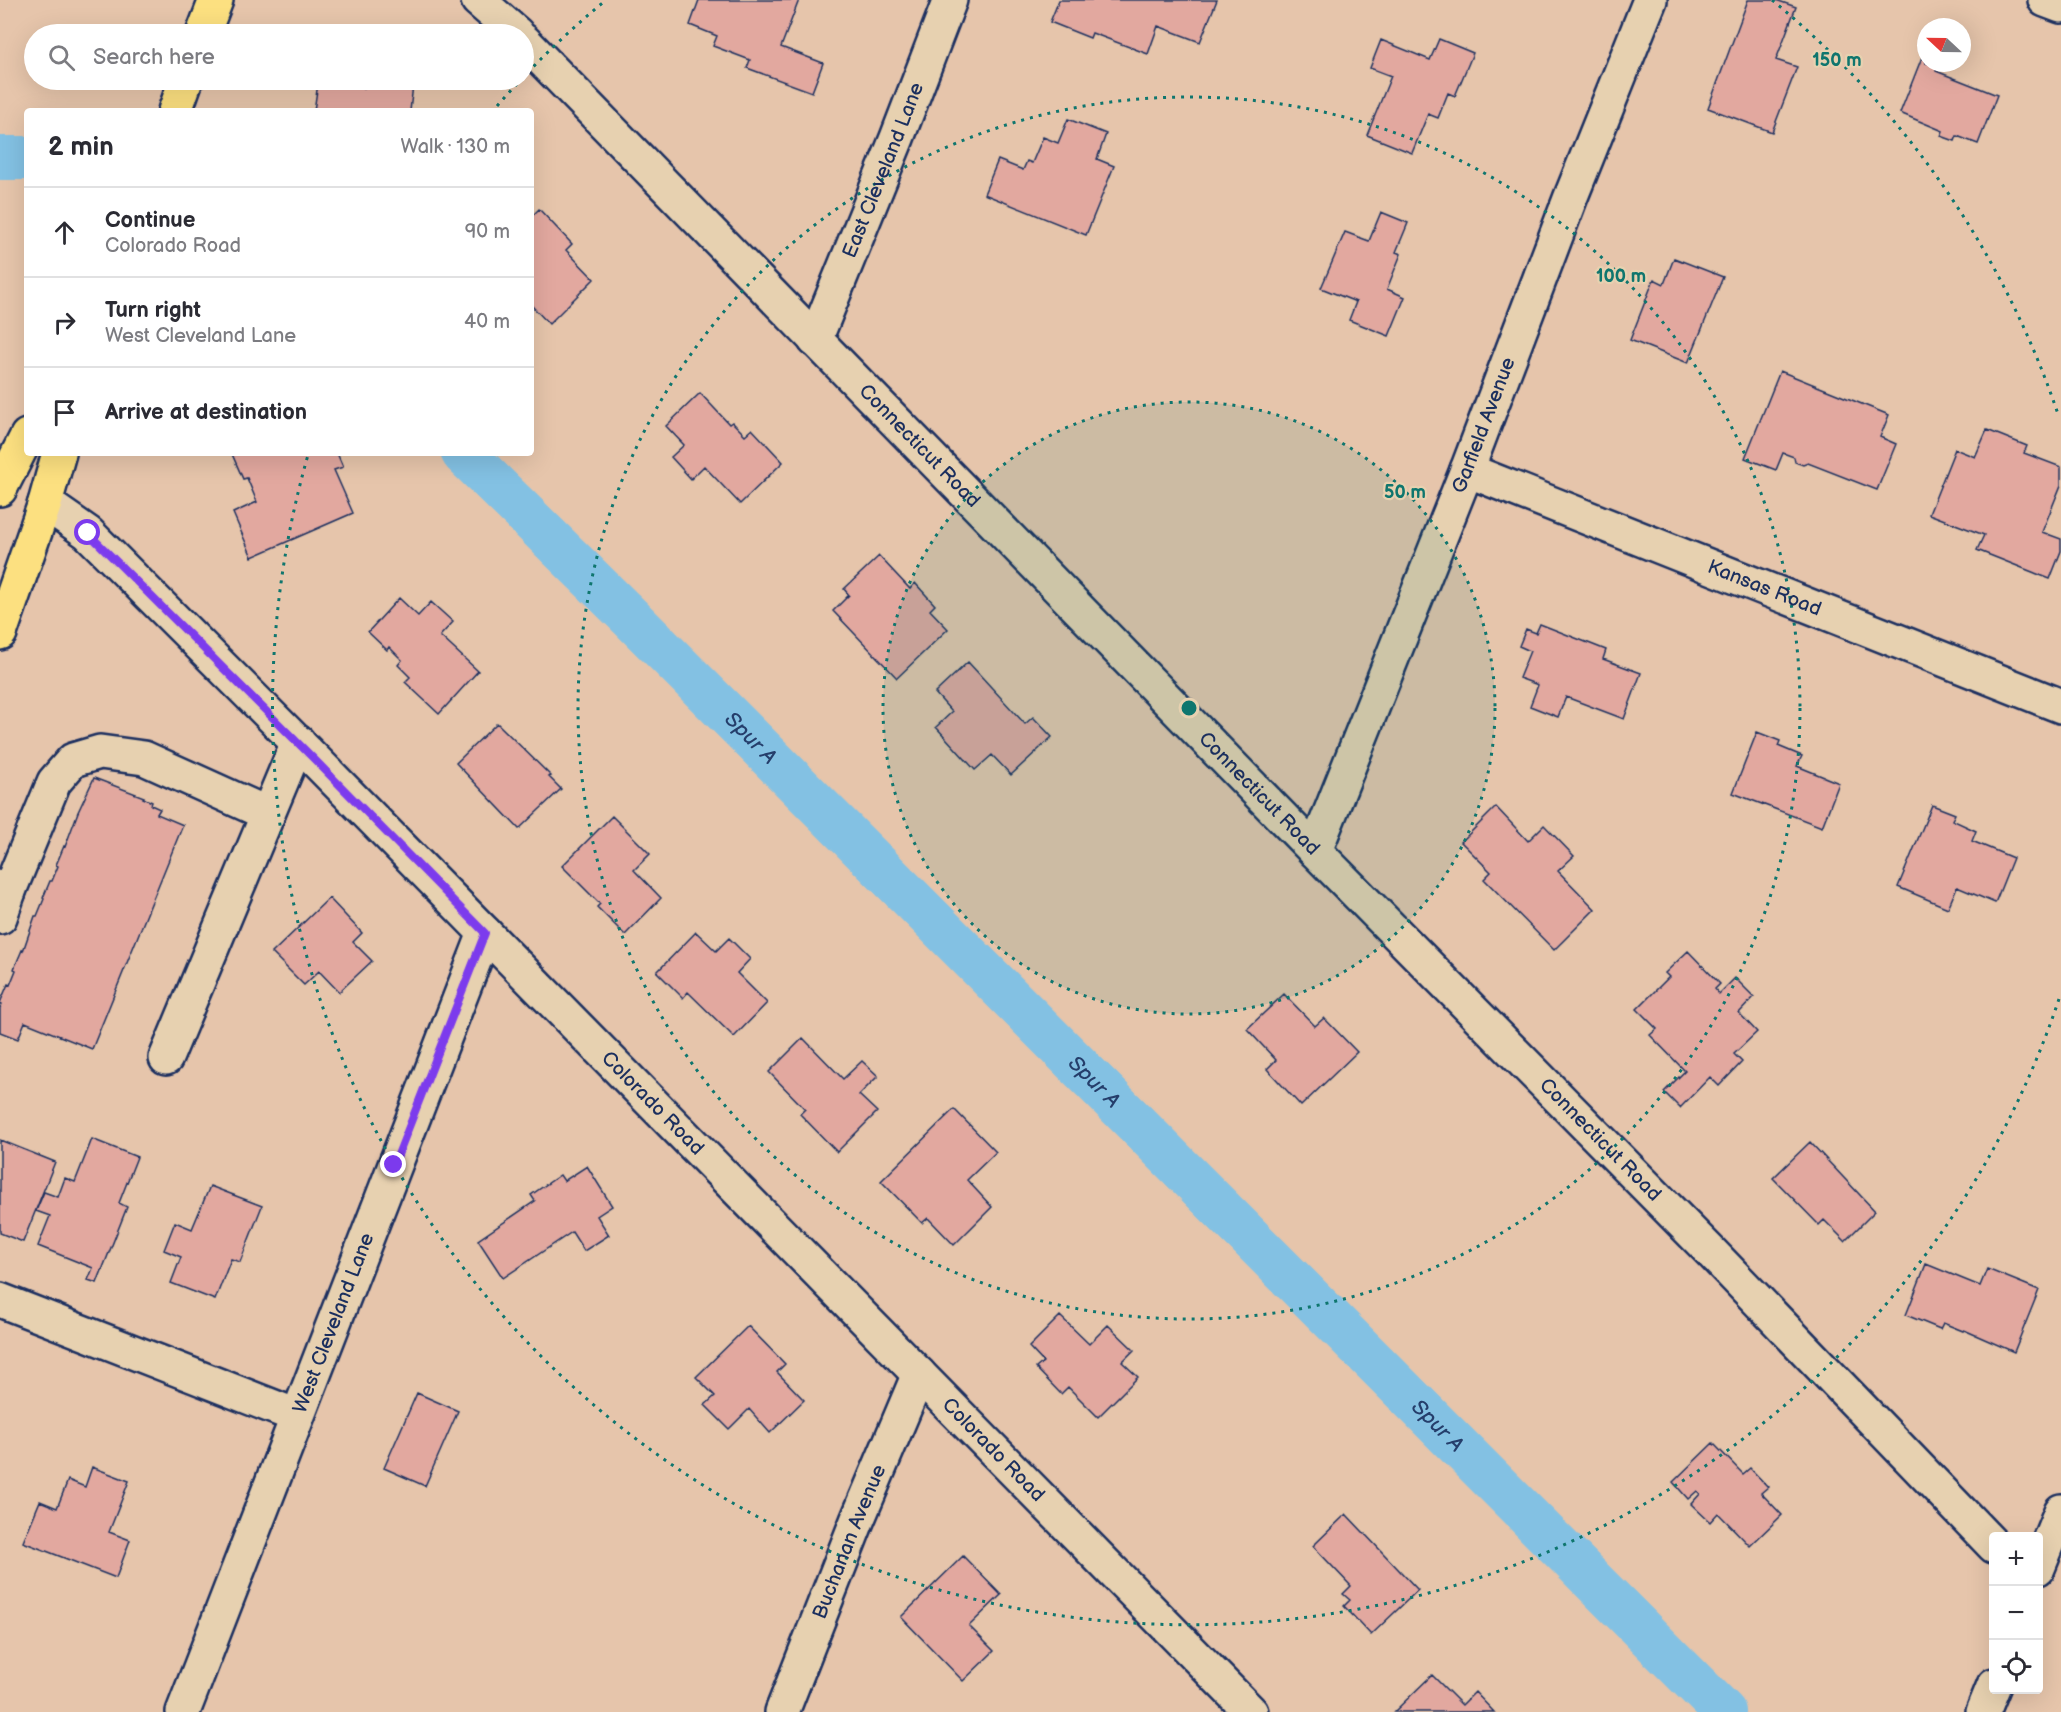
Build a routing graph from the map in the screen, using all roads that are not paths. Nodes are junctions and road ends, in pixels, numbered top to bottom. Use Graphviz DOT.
graph roads {
  1 [pos="216,0"];
  2 [pos="478,0"];
  3 [pos="950,0"];
  4 [pos="1650,0"];
  5 [pos="2045,0"];
  6 [pos="2061,6"];
  7 [pos="207,24"];
  8 [pos="506,24"];
  9 [pos="534,51"];
  10 [pos="182,90"];
  11 [pos="176,108"];
  12 [pos="814,340"];
  13 [pos="24,442"];
  14 [pos="58,456"];
  15 [pos="1467,470"];
  16 [pos="0,489"];
  17 [pos="0,495"];
  18 [pos="45,502"];
  19 [pos="0,633"];
  20 [pos="2061,706"];
  21 [pos="298,742"];
  22 [pos="268,814"];
  23 [pos="1315,850"];
  24 [pos="3,899"];
  25 [pos="485,933"];
  26 [pos="166,1058"];
  27 [pos="0,1300"];
  28 [pos="919,1374"];
  29 [pos="297,1416"];
  30 [pos="2061,1511"];
  31 [pos="1989,1541"];
  32 [pos="2043,1556"];
  33 [pos="1990,1694"];
  34 [pos="183,1712"];
  35 [pos="782,1712"];
  36 [pos="1251,1712"];
  37 [pos="1983,1712"];
  1 -- 7 [label="main road"];
  2 -- 8 [label="street"];
  3 -- 12 [label="street, East Cleveland Lane"];
  4 -- 15 [label="street, Garfield Avenue"];
  5 -- 6 [label="street"];
  9 -- 12 [label="street, Connecticut Road"];
  10 -- 11 [label="main road"];
  12 -- 23 [label="street, Connecticut Road"];
  13 -- 16 [label="main road"];
  14 -- 18 [label="main road"];
  15 -- 20 [label="street, Kansas Road"];
  15 -- 23 [label="street, Garfield Avenue"];
  17 -- 18 [label="main road"];
  18 -- 19 [label="main road"];
  18 -- 21 [label="street, Colorado Road"];
  21 -- 22 [label="street"];
  21 -- 25 [label="street, Colorado Road"];
  22 -- 24 [label="street"];
  22 -- 26 [label="street"];
  23 -- 31 [label="street, Connecticut Road"];
  25 -- 28 [label="street, Colorado Road"];
  25 -- 29 [label="street, West Cleveland Lane"];
  27 -- 29 [label="street"];
  28 -- 35 [label="street, Buchanan Avenue"];
  28 -- 36 [label="street, Colorado Road"];
  29 -- 34 [label="street, West Cleveland Lane"];
  30 -- 32 [label="street"];
  33 -- 37 [label="street"];
}
